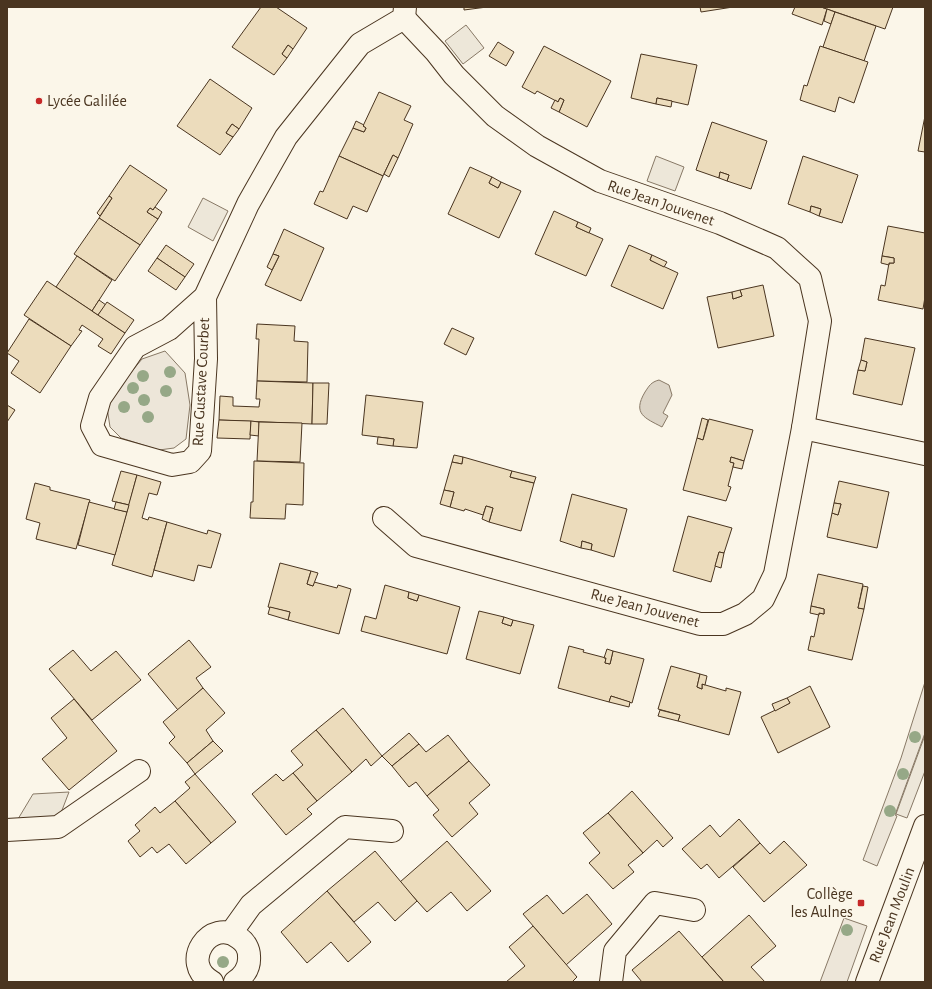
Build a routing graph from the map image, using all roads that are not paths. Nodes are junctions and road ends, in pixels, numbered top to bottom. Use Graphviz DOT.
graph roads {
  1 [pos="405,12"];
  2 [pos="205,297"];
  3 [pos="803,428"];
  4 [pos="925,454"];
  5 [pos="384,518"];
  6 [pos="139,771"];
  7 [pos="925,826"];
  8 [pos="7,830"];
  9 [pos="392,831"];
  10 [pos="694,910"];
  11 [pos="231,933"];
  12 [pos="240,981"];
  13 [pos="212,982"];
  14 [pos="611,982"];
  15 [pos="867,982"];
  1 -- 2 [label="street, Rue Gustave Courbet"];
  1 -- 3 [label="street, Rue Jean Jouvenet"];
  2 -- 2 [label="street, Rue Gustave Courbet"];
  3 -- 4 [label="street"];
  3 -- 5 [label="street, Rue Jean Jouvenet"];
  6 -- 8 [label="street"];
  7 -- 15 [label="street, Rue Jean Moulin"];
  9 -- 11 [label="street"];
  10 -- 14 [label="street"];
  11 -- 12 [label="street"];
  11 -- 13 [label="street"];
}
